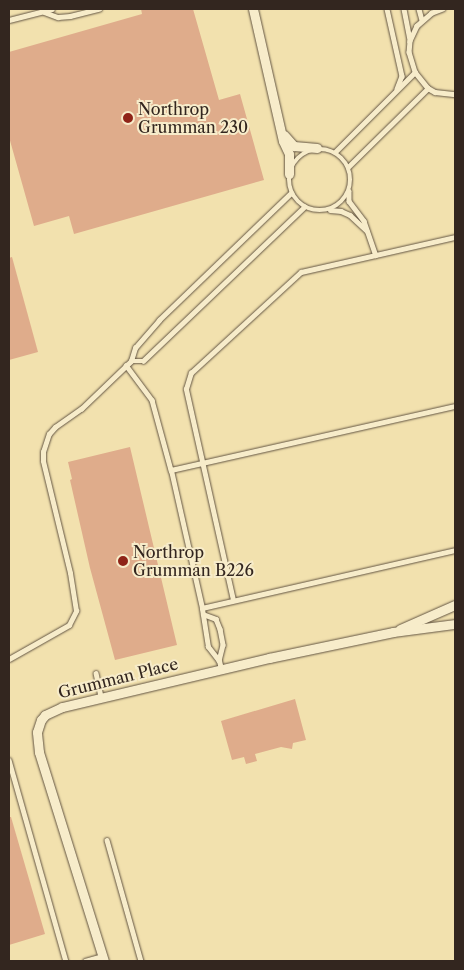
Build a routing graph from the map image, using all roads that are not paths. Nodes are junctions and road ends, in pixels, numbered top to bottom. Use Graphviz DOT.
graph roads {
  1 [pos="52,9"];
  2 [pos="99,9"];
  3 [pos="253,9"];
  4 [pos="387,9"];
  5 [pos="404,9"];
  6 [pos="419,9"];
  7 [pos="442,9"];
  8 [pos="44,12"];
  9 [pos="9,20"];
  10 [pos="422,20"];
  11 [pos="410,41"];
  12 [pos="415,72"];
  13 [pos="428,88"];
  14 [pos="395,93"];
  15 [pos="455,94"];
  16 [pos="281,130"];
  17 [pos="317,148"];
  18 [pos="335,152"];
  19 [pos="348,167"];
  20 [pos="289,174"];
  21 [pos="349,189"];
  22 [pos="291,192"];
  23 [pos="304,207"];
  24 [pos="329,210"];
  25 [pos="368,232"];
  26 [pos="455,237"];
  27 [pos="376,255"];
  28 [pos="131,361"];
  29 [pos="126,366"];
  30 [pos="455,406"];
  31 [pos="203,463"];
  32 [pos="170,470"];
  33 [pos="455,550"];
  34 [pos="234,600"];
  35 [pos="455,605"];
  36 [pos="202,608"];
  37 [pos="203,614"];
  38 [pos="455,624"];
  39 [pos="393,632"];
  40 [pos="9,659"];
  41 [pos="220,665"];
  42 [pos="96,673"];
  43 [pos="101,697"];
  44 [pos="9,760"];
  45 [pos="107,840"];
  46 [pos="103,959"];
  47 [pos="66,961"];
  48 [pos="85,961"];
  49 [pos="141,961"];
  1 -- 8 [label="lane"];
  2 -- 8 [label="lane"];
  3 -- 16 [label="street"];
  4 -- 14 [label="lane"];
  5 -- 11 [label="lane"];
  6 -- 10 [label="lane"];
  7 -- 10 [label="lane"];
  8 -- 9 [label="lane"];
  10 -- 11 [label="lane"];
  11 -- 12 [label="lane"];
  12 -- 13 [label="lane"];
  12 -- 14 [label="lane"];
  13 -- 15 [label="lane"];
  13 -- 19 [label="lane"];
  14 -- 18 [label="lane"];
  16 -- 17 [label="street"];
  16 -- 20 [label="street"];
  17 -- 18 [label="lane"];
  17 -- 20 [label="lane"];
  18 -- 19 [label="lane"];
  19 -- 21 [label="lane"];
  20 -- 22 [label="lane"];
  21 -- 24 [label="lane"];
  21 -- 25 [label="lane"];
  22 -- 23 [label="lane"];
  22 -- 28 [label="lane"];
  23 -- 24 [label="lane"];
  23 -- 28 [label="lane"];
  24 -- 25 [label="lane"];
  25 -- 27 [label="lane"];
  26 -- 27 [label="lane"];
  27 -- 31 [label="lane"];
  28 -- 29 [label="lane"];
  29 -- 32 [label="lane"];
  29 -- 40 [label="lane"];
  30 -- 31 [label="lane"];
  31 -- 32 [label="lane"];
  31 -- 34 [label="lane"];
  32 -- 36 [label="lane"];
  33 -- 34 [label="lane"];
  34 -- 36 [label="lane"];
  35 -- 39 [label="street"];
  36 -- 37 [label="lane"];
  37 -- 41 [label="lane"];
  37 -- 41 [label="lane"];
  38 -- 39 [label="street"];
  39 -- 41 [label="street, Grumman Place"];
  41 -- 43 [label="street, Grumman Place"];
  42 -- 43 [label="lane"];
  43 -- 46 [label="street, Grumman Place"];
  44 -- 47 [label="lane"];
  45 -- 49 [label="lane"];
  46 -- 48 [label="lane"];
}
